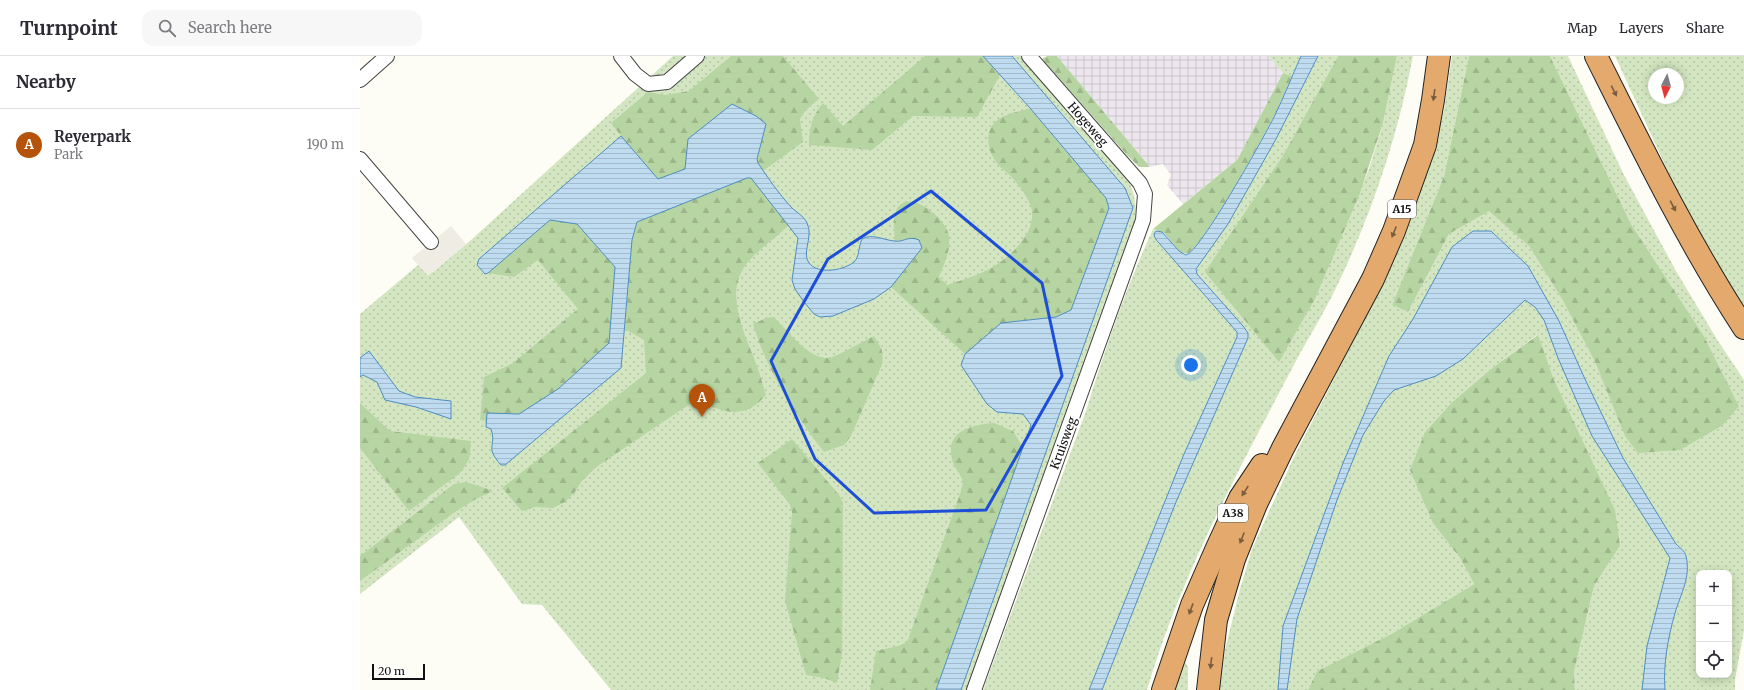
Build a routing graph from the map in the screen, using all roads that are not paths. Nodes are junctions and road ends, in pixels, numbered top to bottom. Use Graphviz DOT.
graph roads {
  1 [pos="387,56"];
  2 [pos="621,56"];
  3 [pos="697,56"];
  4 [pos="1029,56"];
  5 [pos="1439,56"];
  6 [pos="1596,56"];
  7 [pos="360,80"];
  8 [pos="360,158"];
  9 [pos="1145,194"];
  10 [pos="431,242"];
  11 [pos="1744,328"];
  12 [pos="1335,353"];
  13 [pos="974,690"];
  14 [pos="1163,690"];
  15 [pos="1208,690"];
  1 -- 7 [label="street"];
  2 -- 3 [label="street"];
  4 -- 9 [label="street, Hogeweg"];
  5 -- 12 [label="highway, A15, one-way"];
  6 -- 11 [label="highway, one-way"];
  8 -- 10 [label="street"];
  9 -- 13 [label="street, Kruisweg"];
  12 -- 14 [label="highway, A38, one-way"];
  12 -- 15 [label="highway, A15, one-way"];
}
